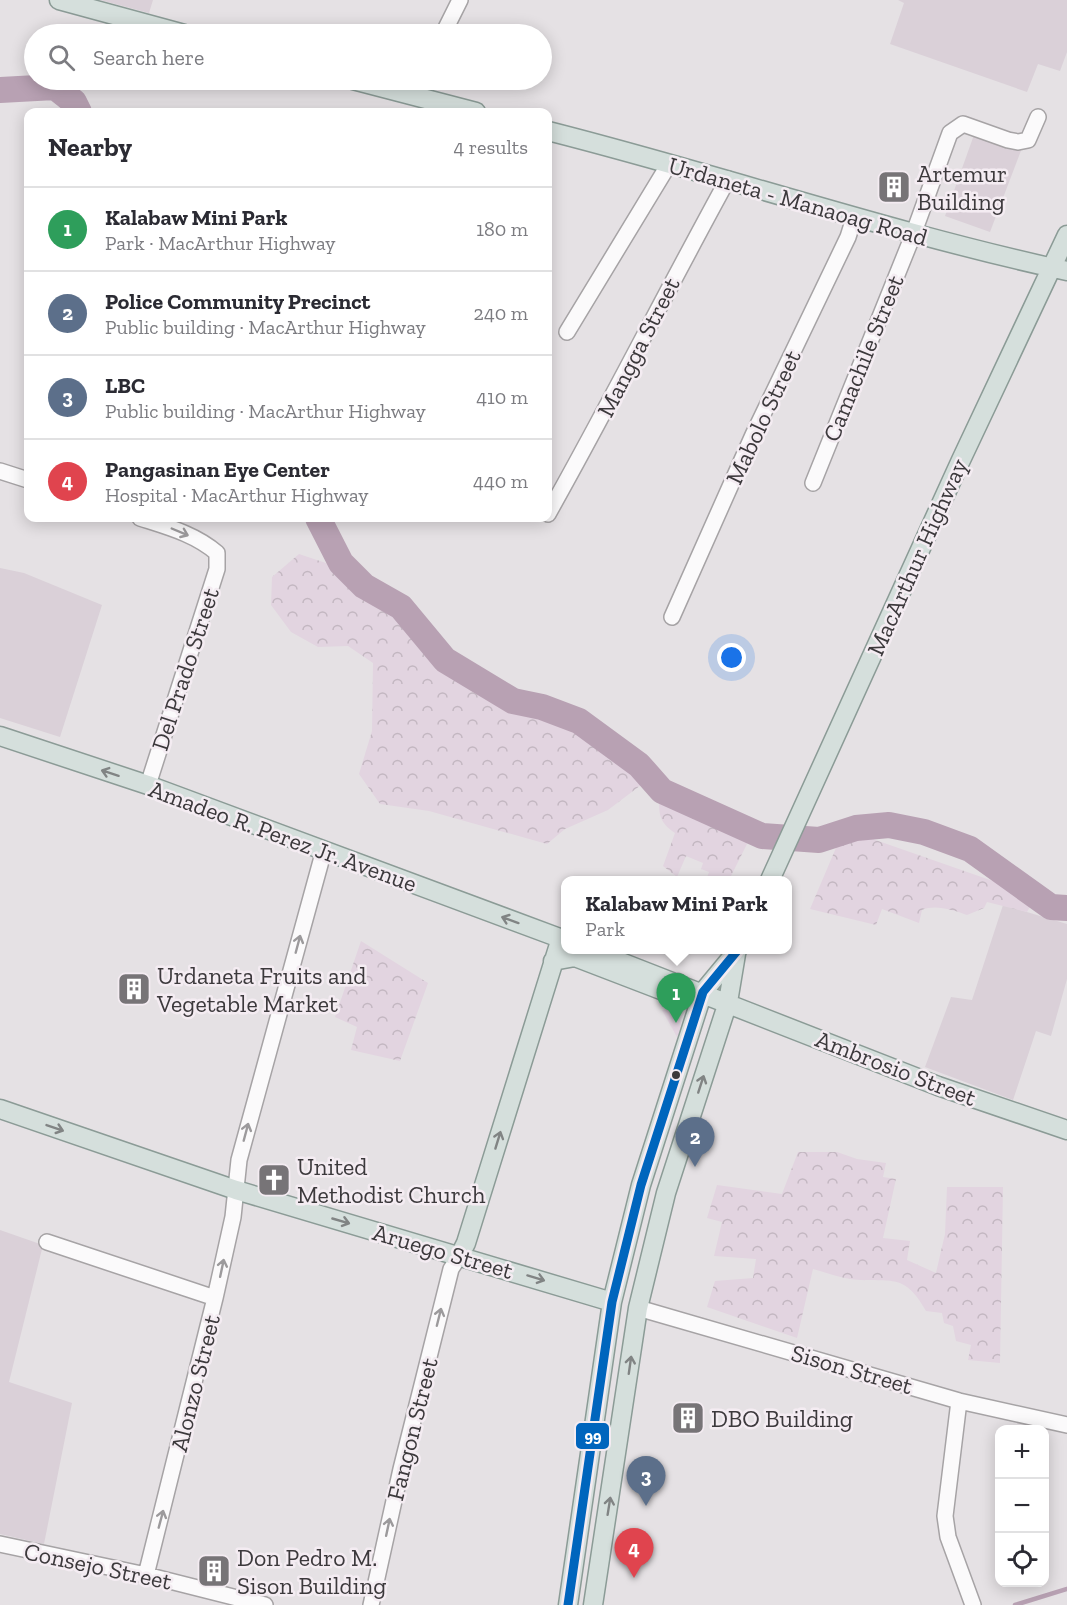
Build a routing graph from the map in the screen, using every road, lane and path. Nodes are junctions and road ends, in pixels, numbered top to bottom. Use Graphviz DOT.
graph roads {
  1 [pos="59,0"];
  2 [pos="460,0"];
  3 [pos="147,24"];
  4 [pos="448,24"];
  5 [pos="390,90"];
  6 [pos="415,90"];
  7 [pos="412,96"];
  8 [pos="461,108"];
  9 [pos="1038,117"];
  10 [pos="552,132"];
  11 [pos="669,164"];
  12 [pos="728,179"];
  13 [pos="854,218"];
  14 [pos="913,235"];
  15 [pos="1067,235"];
  16 [pos="1059,270"];
  17 [pos="567,332"];
  18 [pos="0,471"];
  19 [pos="24,479"];
  20 [pos="813,483"];
  21 [pos="552,507"];
  22 [pos="153,522"];
  23 [pos="672,617"];
  24 [pos="0,736"];
  25 [pos="148,785"];
  26 [pos="324,850"];
  27 [pos="772,876"];
  28 [pos="561,938"];
  29 [pos="561,943"];
  30 [pos="601,954"];
  31 [pos="734,954"];
  32 [pos="736,954"];
  33 [pos="553,961"];
  34 [pos="678,983"];
  35 [pos="703,992"];
  36 [pos="728,1002"];
  37 [pos="0,1109"];
  38 [pos="1067,1130"];
  39 [pos="658,1131"];
  40 [pos="683,1140"];
  41 [pos="236,1190"];
  42 [pos="48,1242"];
  43 [pos="460,1255"];
  44 [pos="216,1298"];
  45 [pos="612,1302"];
  46 [pos="638,1308"];
  47 [pos="959,1401"];
  48 [pos="1067,1425"];
  49 [pos="0,1544"];
  50 [pos="576,1544"];
  51 [pos="602,1548"];
  52 [pos="146,1575"];
  53 [pos="265,1605"];
  54 [pos="371,1605"];
  55 [pos="568,1605"];
  56 [pos="594,1605"];
  57 [pos="973,1605"];
  1 -- 3 [label="main road"];
  2 -- 4 [label="street"];
  5 -- 7 [label="main road"];
  6 -- 7 [label="street"];
  7 -- 8 [label="main road"];
  9 -- 14 [label="street, Camachile Street"];
  10 -- 11 [label="main road, Urdaneta - Manaoag Road"];
  11 -- 12 [label="main road, Urdaneta - Manaoag Road"];
  11 -- 17 [label="street"];
  12 -- 13 [label="main road, Urdaneta - Manaoag Road"];
  12 -- 21 [label="street, Mangga Street"];
  13 -- 14 [label="main road, Urdaneta - Manaoag Road"];
  13 -- 23 [label="street, Mabolo Street"];
  14 -- 16 [label="main road, Urdaneta - Manaoag Road"];
  14 -- 20 [label="street, Camachile Street"];
  15 -- 16 [label="main road, MacArthur Highway"];
  16 -- 27 [label="main road, MacArthur Highway"];
  18 -- 19 [label="street"];
  22 -- 25 [label="street, Del Prado Street, one-way"];
  25 -- 24 [label="main road, Amadeo R. Perez Jr. Avenue, one-way"];
  25 -- 26 [label="main road, Amadeo R. Perez Jr. Avenue"];
  28 -- 26 [label="main road, Amadeo R. Perez Jr. Avenue, one-way"];
  41 -- 26 [label="street, Alonzo Street, one-way"];
  29 -- 33 [label="main road"];
  30 -- 34 [label="main road"];
  31 -- 35 [label="main road"];
  32 -- 36 [label="main road"];
  33 -- 34 [label="main road"];
  43 -- 33 [label="main road, one-way"];
  34 -- 35 [label="main road"];
  35 -- 36 [label="main road"];
  35 -- 39 [label="main road"];
  36 -- 38 [label="main road, Ambrosio Street"];
  40 -- 36 [label="main road, one-way"];
  37 -- 41 [label="main road, Aruego Street, one-way"];
  39 -- 40 [label="main road"];
  39 -- 45 [label="main road"];
  40 -- 46 [label="main road"];
  41 -- 43 [label="main road, Aruego Street, one-way"];
  44 -- 41 [label="street, Alonzo Street, one-way"];
  42 -- 44 [label="street"];
  43 -- 45 [label="main road, Aruego Street, one-way"];
  54 -- 43 [label="street, Fangon Street, one-way"];
  52 -- 44 [label="street, Alonzo Street, one-way"];
  45 -- 50 [label="main road"];
  46 -- 47 [label="street, Sison Street"];
  51 -- 46 [label="main road, one-way"];
  47 -- 48 [label="street, Sison Street"];
  47 -- 57 [label="street"];
  49 -- 52 [label="street, Consejo Street"];
  50 -- 51 [label="main road"];
  50 -- 55 [label="main road"];
  51 -- 56 [label="main road"];
  52 -- 53 [label="street, Consejo Street"];
}
